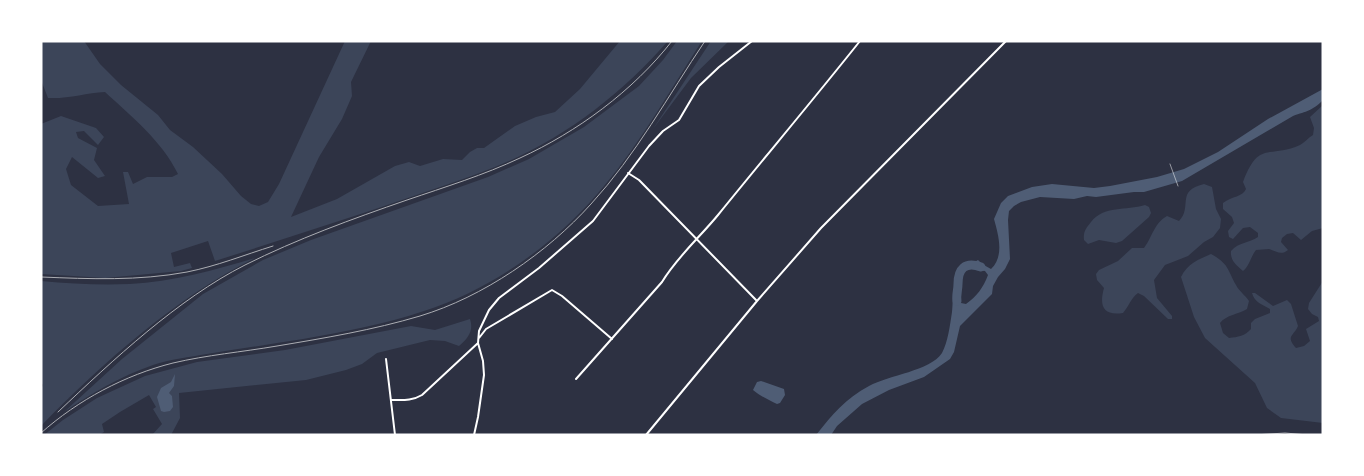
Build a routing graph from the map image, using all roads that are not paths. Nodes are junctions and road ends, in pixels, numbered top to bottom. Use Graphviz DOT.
graph roads {
  1 [pos="752,41"];
  2 [pos="860,41"];
  3 [pos="1006,41"];
  4 [pos="628,173"];
  5 [pos="698,240"];
  6 [pos="757,300"];
  7 [pos="479,338"];
  8 [pos="612,339"];
  9 [pos="478,343"];
  10 [pos="386,359"];
  11 [pos="576,380"];
  12 [pos="392,400"];
  13 [pos="396,435"];
  14 [pos="474,435"];
  15 [pos="646,435"];
  1 -- 4 [label="street"];
  2 -- 5 [label="street"];
  3 -- 6 [label="street"];
  4 -- 5 [label="street"];
  4 -- 7 [label="street"];
  5 -- 6 [label="street"];
  5 -- 8 [label="street"];
  6 -- 15 [label="street"];
  7 -- 8 [label="street"];
  7 -- 9 [label="street"];
  8 -- 11 [label="street"];
  9 -- 12 [label="street"];
  9 -- 14 [label="street"];
  10 -- 12 [label="street"];
  12 -- 13 [label="street"];
}
